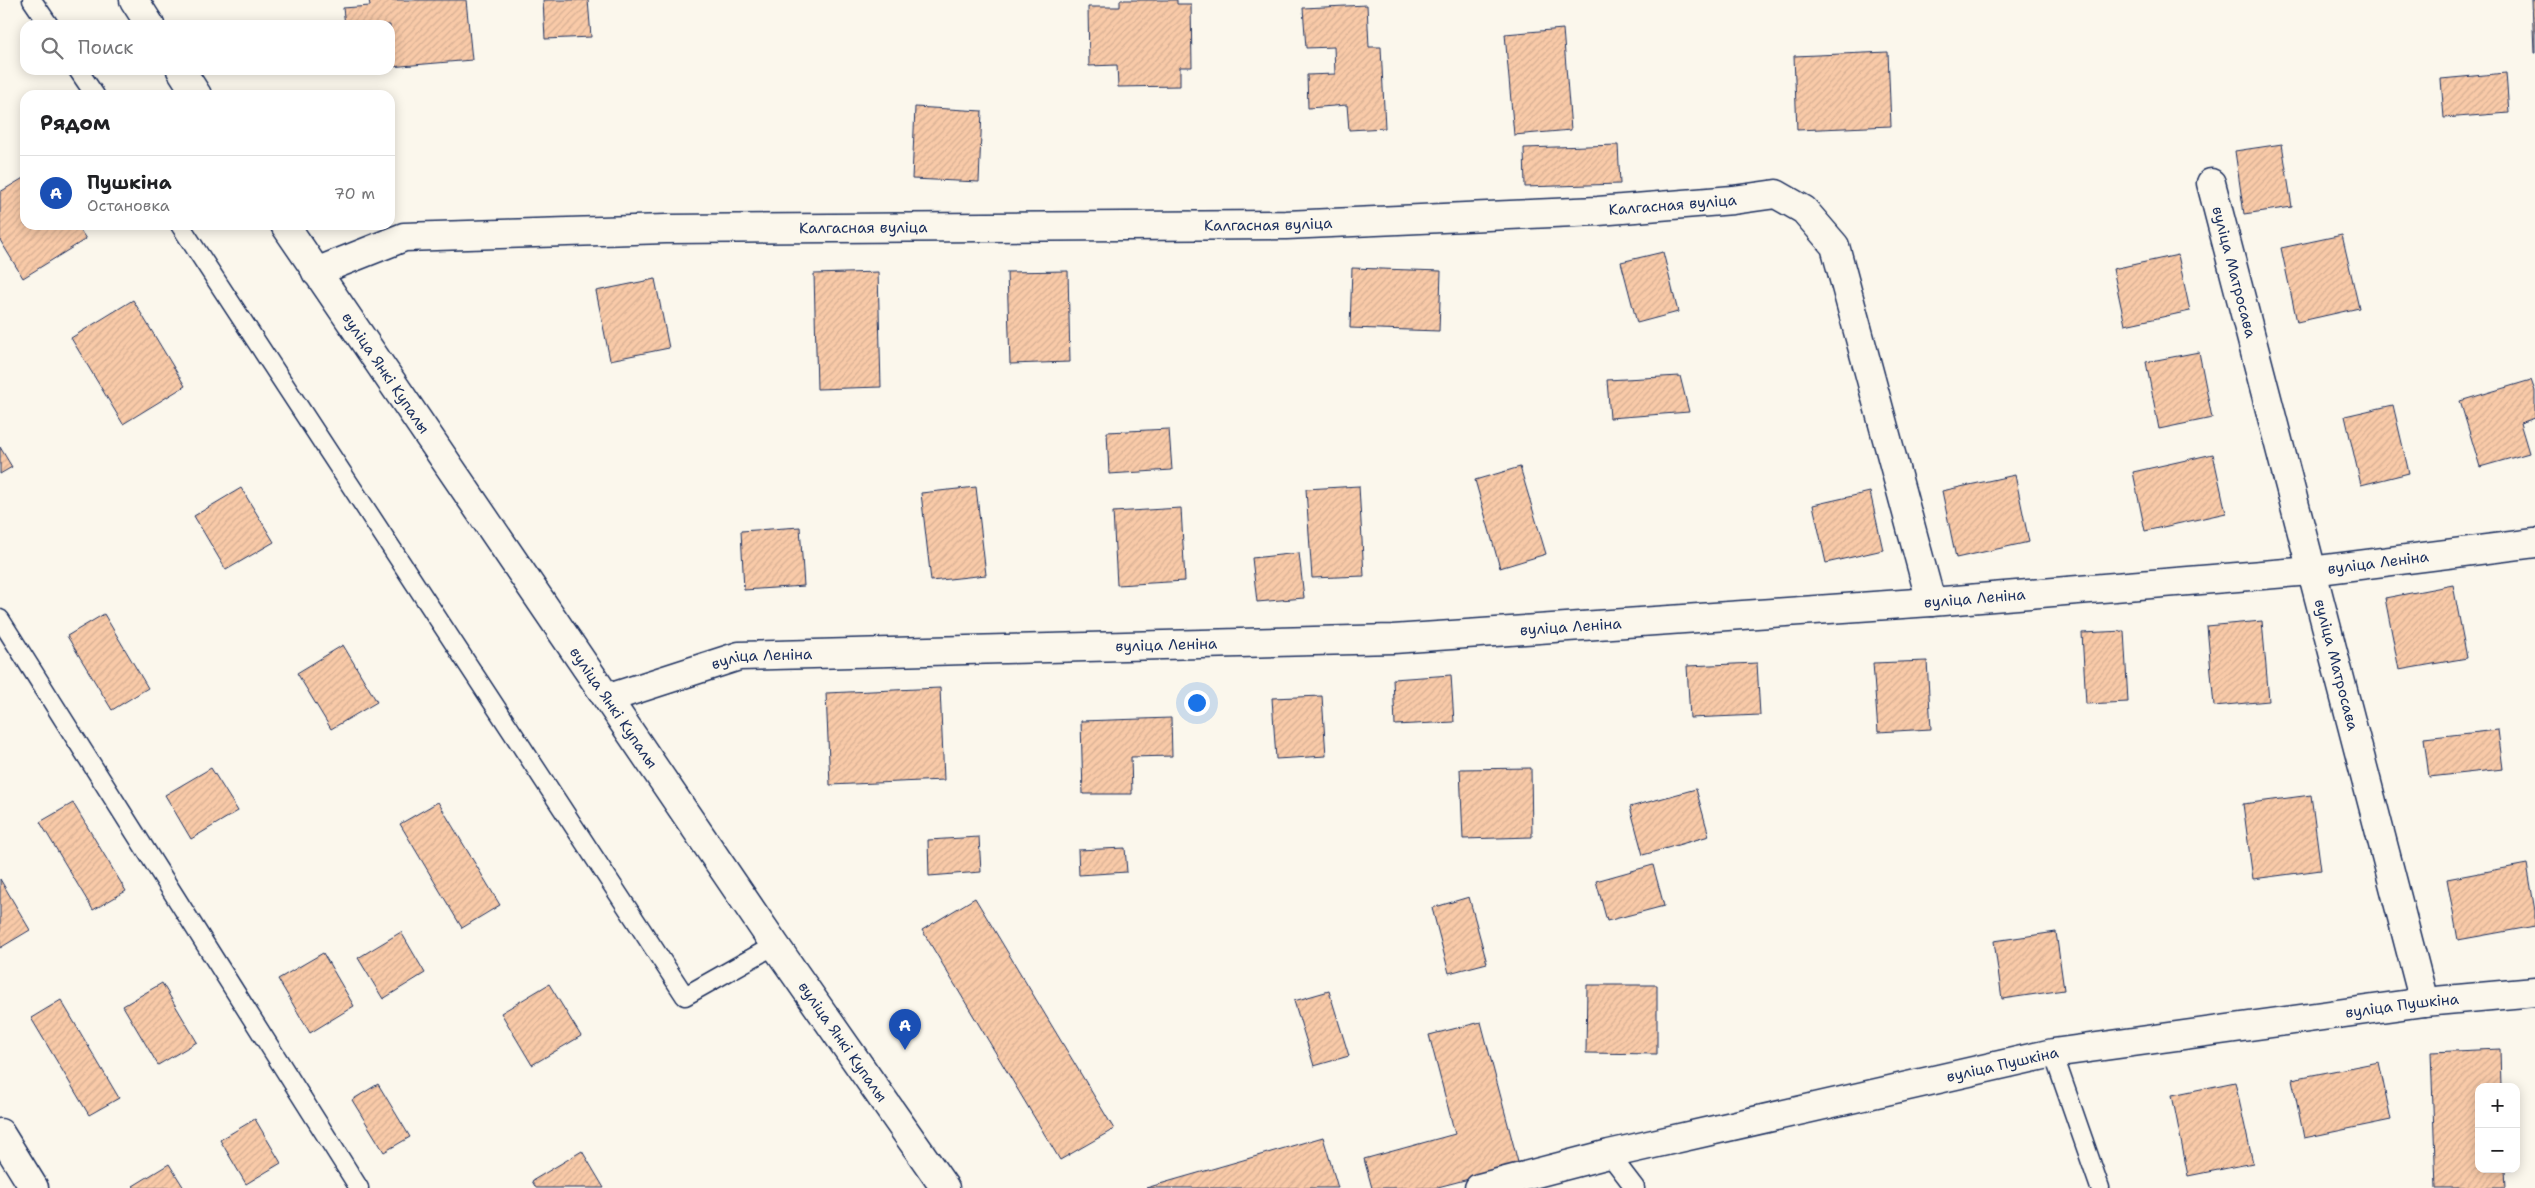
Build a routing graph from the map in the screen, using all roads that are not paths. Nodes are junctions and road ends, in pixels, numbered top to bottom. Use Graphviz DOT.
graph roads {
  1 [pos="32,0"];
  2 [pos="134,0"];
  3 [pos="46,20"];
  4 [pos="147,20"];
  5 [pos="81,75"];
  6 [pos="184,75"];
  7 [pos="91,90"];
  8 [pos="194,90"];
  9 [pos="2211,183"];
  10 [pos="183,230"];
  11 [pos="287,230"];
  12 [pos="316,272"];
  13 [pos="2535,543"];
  14 [pos="2311,572"];
  15 [pos="1931,602"];
  16 [pos="0,619"];
  17 [pos="609,698"];
  18 [pos="775,945"];
  19 [pos="2535,992"];
  20 [pos="2424,1002"];
  21 [pos="2053,1053"];
  22 [pos="0,1133"];
  23 [pos="1609,1154"];
  24 [pos="34,1188"];
  25 [pos="359,1188"];
  26 [pos="945,1188"];
  27 [pos="1479,1188"];
  28 [pos="1635,1188"];
  29 [pos="2100,1188"];
  1 -- 3 [label="lane"];
  2 -- 4 [label="street"];
  5 -- 7 [label="lane"];
  6 -- 8 [label="street"];
  9 -- 14 [label="street, вуліца Матросава"];
  10 -- 18 [label="lane"];
  11 -- 12 [label="street, вуліца Янкі Купалы"];
  12 -- 15 [label="street, Калгасная вуліца"];
  12 -- 17 [label="street, вуліца Янкі Купалы"];
  13 -- 14 [label="street, вуліца Леніна"];
  14 -- 15 [label="street, вуліца Леніна"];
  14 -- 20 [label="street, вуліца Матросава"];
  15 -- 17 [label="street, вуліца Леніна"];
  16 -- 25 [label="lane"];
  17 -- 18 [label="street, вуліца Янкі Купалы"];
  18 -- 26 [label="street, вуліца Янкі Купалы"];
  19 -- 20 [label="street, вуліца Пушкіна"];
  20 -- 21 [label="street, вуліца Пушкіна"];
  21 -- 23 [label="street, вуліца Пушкіна"];
  21 -- 29 [label="lane"];
  22 -- 24 [label="street"];
  23 -- 27 [label="street, вуліца Пушкіна"];
  23 -- 28 [label="lane"];
}
